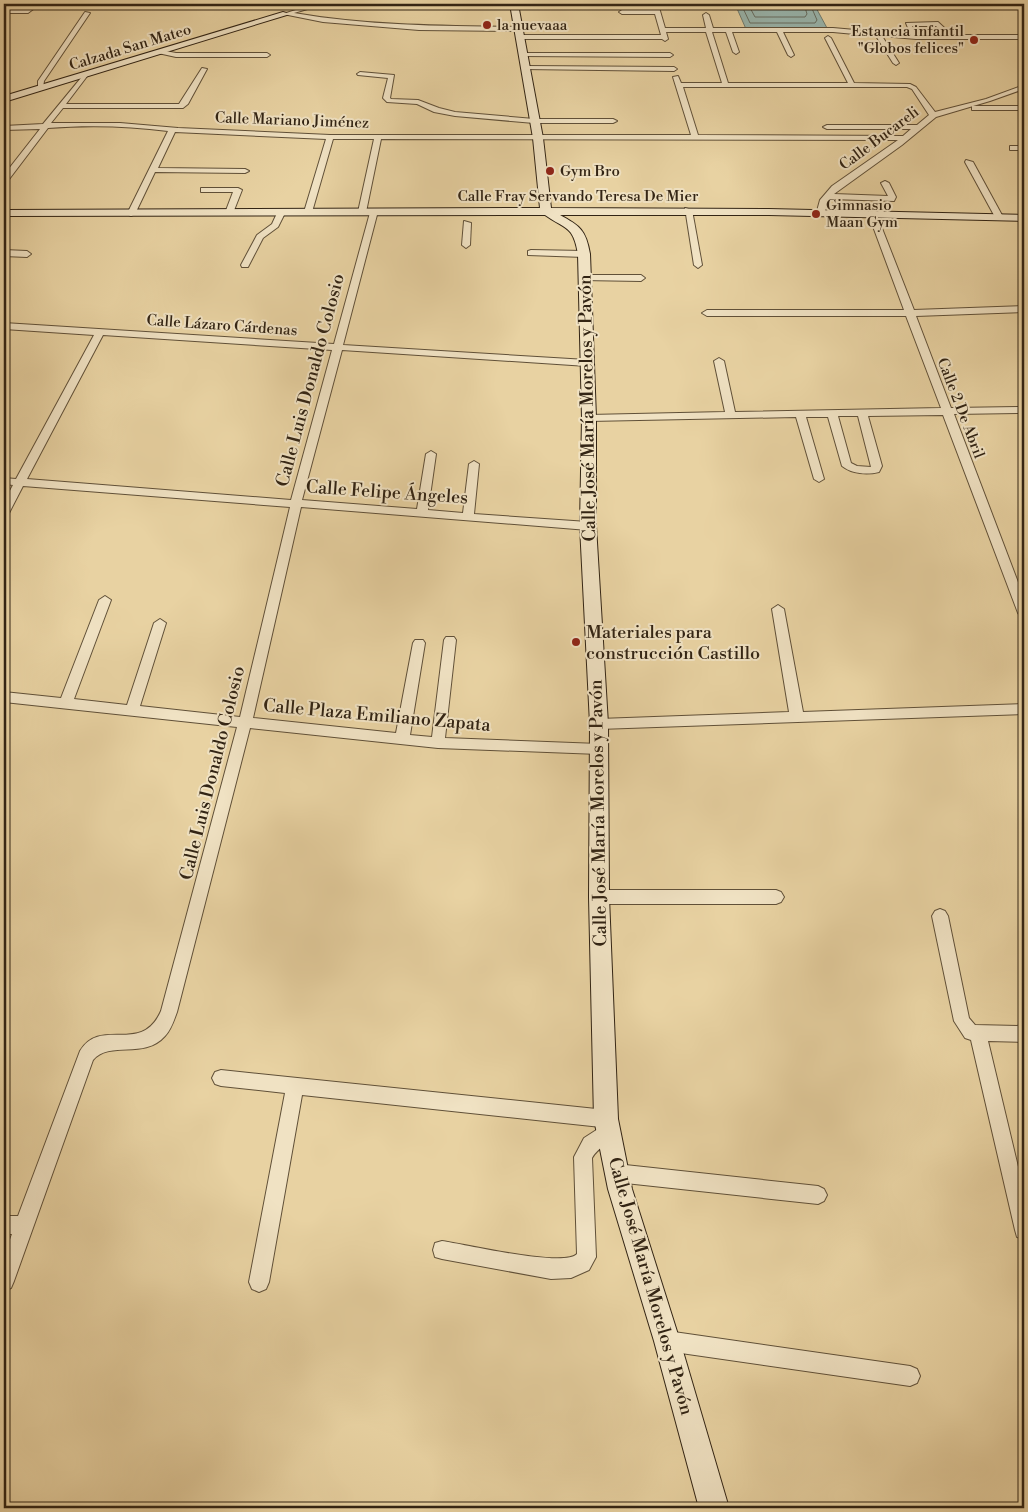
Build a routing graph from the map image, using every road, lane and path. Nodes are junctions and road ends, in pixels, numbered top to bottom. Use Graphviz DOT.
graph roads {
  1 [pos="37,4"];
  2 [pos="285,4"];
  3 [pos="321,4"];
  4 [pos="514,4"];
  5 [pos="655,4"];
  6 [pos="4,12"];
  7 [pos="622,12"];
  8 [pos="657,12"];
  9 [pos="86,13"];
  10 [pos="286,14"];
  11 [pos="706,15"];
  12 [pos="709,30"];
  13 [pos="728,30"];
  14 [pos="780,30"];
  15 [pos="520,33"];
  16 [pos="664,33"];
  17 [pos="878,34"];
  18 [pos="916,37"];
  19 [pos="1024,37"];
  20 [pos="828,38"];
  21 [pos="950,38"];
  22 [pos="184,45"];
  23 [pos="202,46"];
  24 [pos="160,52"];
  25 [pos="736,52"];
  26 [pos="267,55"];
  27 [pos="524,55"];
  28 [pos="670,55"];
  29 [pos="791,55"];
  30 [pos="896,63"];
  31 [pos="204,68"];
  32 [pos="526,68"];
  33 [pos="674,69"];
  34 [pos="360,74"];
  35 [pos="85,75"];
  36 [pos="679,85"];
  37 [pos="852,85"];
  38 [pos="726,86"];
  39 [pos="1024,87"];
  40 [pos="40,88"];
  41 [pos="4,99"];
  42 [pos="60,106"];
  43 [pos="957,108"];
  44 [pos="1024,108"];
  45 [pos="933,115"];
  46 [pos="534,120"];
  47 [pos="613,121"];
  48 [pos="44,127"];
  49 [pos="827,127"];
  50 [pos="917,127"];
  51 [pos="4,128"];
  52 [pos="173,129"];
  53 [pos="330,137"];
  54 [pos="378,137"];
  55 [pos="538,138"];
  56 [pos="695,138"];
  57 [pos="905,138"];
  58 [pos="1012,148"];
  59 [pos="1024,148"];
  60 [pos="969,162"];
  61 [pos="152,170"];
  62 [pos="245,171"];
  63 [pos="893,175"];
  64 [pos="4,180"];
  65 [pos="885,183"];
  66 [pos="204,190"];
  67 [pos="827,196"];
  68 [pos="865,198"];
  69 [pos="546,210"];
  70 [pos="688,210"];
  71 [pos="368,211"];
  72 [pos="821,211"];
  73 [pos="280,212"];
  74 [pos="308,212"];
  75 [pos="4,213"];
  76 [pos="229,213"];
  77 [pos="872,213"];
  78 [pos="131,214"];
  79 [pos="467,216"];
  80 [pos="999,217"];
  81 [pos="1024,218"];
  82 [pos="466,245"];
  83 [pos="4,253"];
  84 [pos="530,253"];
  85 [pos="27,254"];
  86 [pos="584,254"];
  87 [pos="245,265"];
  88 [pos="698,265"];
  89 [pos="585,278"];
  90 [pos="641,278"];
  91 [pos="1024,309"];
  92 [pos="908,311"];
  93 [pos="707,313"];
  94 [pos="4,326"];
  95 [pos="100,332"];
  96 [pos="338,348"];
  97 [pos="719,361"];
  98 [pos="587,363"];
  99 [pos="1024,410"];
  100 [pos="947,411"];
  101 [pos="862,413"];
  102 [pos="800,414"];
  103 [pos="832,414"];
  104 [pos="731,415"];
  105 [pos="589,418"];
  106 [pos="432,454"];
  107 [pos="474,464"];
  108 [pos="819,479"];
  109 [pos="4,481"];
  110 [pos="21,482"];
  111 [pos="296,503"];
  112 [pos="4,512"];
  113 [pos="422,513"];
  114 [pos="468,516"];
  115 [pos="588,526"];
  116 [pos="105,600"];
  117 [pos="778,609"];
  118 [pos="1024,613"];
  119 [pos="160,623"];
  120 [pos="450,640"];
  121 [pos="419,643"];
  122 [pos="4,697"];
  123 [pos="66,703"];
  124 [pos="1024,709"];
  125 [pos="132,710"];
  126 [pos="798,717"];
  127 [pos="245,722"];
  128 [pos="598,724"];
  129 [pos="402,739"];
  130 [pos="438,743"];
  131 [pos="599,749"];
  132 [pos="599,897"];
  133 [pos="776,897"];
  134 [pos="940,916"];
  135 [pos="978,1033"];
  136 [pos="1024,1034"];
  137 [pos="221,1078"];
  138 [pos="295,1087"];
  139 [pos="607,1126"];
  140 [pos="616,1173"];
  141 [pos="818,1194"];
  142 [pos="4,1225"];
  143 [pos="24,1225"];
  144 [pos="1024,1230"];
  145 [pos="442,1250"];
  146 [pos="4,1281"];
  147 [pos="259,1282"];
  148 [pos="667,1341"];
  149 [pos="910,1376"];
  150 [pos="714,1508"];
  1 -- 6 [label="street"];
  2 -- 10 [label="street"];
  3 -- 10 [label="street, Calzada San Mateo"];
  4 -- 15 [label="main road"];
  5 -- 8 [label="street"];
  7 -- 8 [label="street"];
  8 -- 16 [label="street"];
  9 -- 40 [label="street"];
  10 -- 15 [label="street"];
  10 -- 22 [label="main road, Calzada San Mateo"];
  11 -- 12 [label="street"];
  12 -- 13 [label="street"];
  12 -- 16 [label="street"];
  12 -- 38 [label="street"];
  13 -- 14 [label="street"];
  13 -- 25 [label="street"];
  14 -- 17 [label="street"];
  14 -- 29 [label="street"];
  15 -- 16 [label="street"];
  15 -- 27 [label="main road"];
  16 -- 28 [label="street"];
  17 -- 18 [label="street"];
  17 -- 30 [label="street"];
  18 -- 21 [label="street"];
  18 -- 21 [label="street"];
  19 -- 21 [label="street"];
  20 -- 37 [label="street"];
  22 -- 23 [label="street"];
  22 -- 24 [label="main road, Calzada San Mateo"];
  24 -- 26 [label="street"];
  24 -- 35 [label="main road, Calzada San Mateo"];
  27 -- 28 [label="street"];
  27 -- 32 [label="main road"];
  28 -- 33 [label="street"];
  31 -- 42 [label="street"];
  32 -- 33 [label="street"];
  32 -- 46 [label="main road"];
  33 -- 36 [label="street"];
  34 -- 46 [label="street"];
  35 -- 40 [label="main road, Calzada San Mateo"];
  35 -- 42 [label="street"];
  36 -- 38 [label="street"];
  36 -- 56 [label="street"];
  37 -- 38 [label="street"];
  37 -- 45 [label="street"];
  39 -- 43 [label="street, Calle Bucareli"];
  40 -- 41 [label="main road, Calzada San Mateo"];
  42 -- 48 [label="street"];
  43 -- 44 [label="street"];
  43 -- 45 [label="street, Calle Bucareli"];
  45 -- 50 [label="street, Calle Bucareli"];
  46 -- 47 [label="street"];
  46 -- 55 [label="main road"];
  48 -- 51 [label="street, Calle Mariano Jiménez"];
  48 -- 52 [label="street, Calle Mariano Jiménez"];
  48 -- 64 [label="street"];
  49 -- 50 [label="street"];
  50 -- 57 [label="street, Calle Bucareli"];
  52 -- 53 [label="street, Calle Mariano Jiménez"];
  52 -- 61 [label="street"];
  53 -- 54 [label="street, Calle Mariano Jiménez"];
  53 -- 74 [label="street"];
  54 -- 55 [label="street, Calle Mariano Jiménez"];
  54 -- 71 [label="street, Calle Luis Donaldo Colosio"];
  55 -- 56 [label="street, Calle Mariano Jiménez"];
  55 -- 69 [label="main road"];
  56 -- 57 [label="street, Calle Mariano Jiménez"];
  57 -- 67 [label="street, Calle Bucareli"];
  58 -- 59 [label="street"];
  60 -- 80 [label="street"];
  61 -- 62 [label="street"];
  61 -- 78 [label="street"];
  63 -- 65 [label="street"];
  65 -- 68 [label="street"];
  65 -- 68 [label="street"];
  66 -- 76 [label="street"];
  67 -- 68 [label="street"];
  67 -- 72 [label="street, Calle Bucareli"];
  69 -- 70 [label="main road, Calle Fray Servando Teresa De Mier"];
  69 -- 79 [label="main road, Calle Fray Servando Teresa De Mier"];
  69 -- 86 [label="main road, Calle José María Morelos y Pavón"];
  70 -- 72 [label="main road, Calle Fray Servando Teresa De Mier"];
  70 -- 88 [label="street"];
  71 -- 74 [label="main road, Calle Fray Servando Teresa De Mier"];
  71 -- 79 [label="main road, Calle Fray Servando Teresa De Mier"];
  71 -- 96 [label="street, Calle Luis Donaldo Colosio"];
  72 -- 77 [label="main road, Calle Fray Servando Teresa De Mier"];
  73 -- 74 [label="main road, Calle Fray Servando Teresa De Mier"];
  73 -- 76 [label="main road, Calle Fray Servando Teresa De Mier"];
  73 -- 87 [label="street"];
  75 -- 78 [label="main road, Calle Fray Servando Teresa De Mier"];
  76 -- 78 [label="main road, Calle Fray Servando Teresa De Mier"];
  77 -- 80 [label="main road, Calle Fray Servando Teresa De Mier"];
  77 -- 92 [label="street, Calle 2 De Abril"];
  79 -- 82 [label="street"];
  80 -- 81 [label="main road, Calle Fray Servando Teresa De Mier"];
  83 -- 85 [label="street"];
  84 -- 86 [label="street"];
  86 -- 89 [label="main road, Calle José María Morelos y Pavón"];
  89 -- 90 [label="street"];
  89 -- 98 [label="main road, Calle José María Morelos y Pavón"];
  91 -- 92 [label="street"];
  92 -- 93 [label="street"];
  92 -- 100 [label="street, Calle 2 De Abril"];
  94 -- 95 [label="street, Calle Lázaro Cárdenas"];
  95 -- 96 [label="street, Calle Lázaro Cárdenas"];
  95 -- 110 [label="street"];
  96 -- 98 [label="street, Calle Lázaro Cárdenas"];
  96 -- 111 [label="street, Calle Luis Donaldo Colosio"];
  97 -- 104 [label="street"];
  98 -- 105 [label="main road, Calle José María Morelos y Pavón"];
  99 -- 100 [label="street"];
  100 -- 101 [label="street"];
  100 -- 118 [label="street, Calle 2 De Abril"];
  101 -- 103 [label="street"];
  101 -- 103 [label="street"];
  102 -- 103 [label="street"];
  102 -- 104 [label="street"];
  102 -- 108 [label="street"];
  104 -- 105 [label="street"];
  105 -- 115 [label="main road, Calle José María Morelos y Pavón"];
  106 -- 113 [label="street"];
  107 -- 114 [label="street"];
  109 -- 110 [label="street, Calle Felipe Ángeles"];
  110 -- 111 [label="street, Calle Felipe Ángeles"];
  110 -- 112 [label="street"];
  111 -- 113 [label="street, Calle Felipe Ángeles"];
  111 -- 127 [label="street, Calle Luis Donaldo Colosio"];
  113 -- 114 [label="street, Calle Felipe Ángeles"];
  114 -- 115 [label="street, Calle Felipe Ángeles"];
  115 -- 128 [label="main road, Calle José María Morelos y Pavón"];
  116 -- 123 [label="street"];
  117 -- 126 [label="street"];
  119 -- 125 [label="street"];
  120 -- 130 [label="street"];
  121 -- 129 [label="street"];
  122 -- 123 [label="street, Calle Plaza Emiliano Zapata"];
  123 -- 125 [label="street, Calle Plaza Emiliano Zapata"];
  124 -- 126 [label="street"];
  125 -- 127 [label="street, Calle Plaza Emiliano Zapata"];
  126 -- 128 [label="street"];
  127 -- 129 [label="street, Calle Plaza Emiliano Zapata"];
  127 -- 143 [label="street, Calle Luis Donaldo Colosio"];
  128 -- 131 [label="main road, Calle José María Morelos y Pavón"];
  129 -- 130 [label="street, Calle Plaza Emiliano Zapata"];
  130 -- 131 [label="street, Calle Plaza Emiliano Zapata"];
  131 -- 132 [label="main road, Calle José María Morelos y Pavón"];
  132 -- 133 [label="street"];
  132 -- 139 [label="main road, Calle José María Morelos y Pavón"];
  134 -- 135 [label="street"];
  135 -- 136 [label="street"];
  135 -- 144 [label="street"];
  137 -- 138 [label="street"];
  138 -- 139 [label="street"];
  138 -- 147 [label="street"];
  139 -- 140 [label="main road, Calle José María Morelos y Pavón"];
  139 -- 145 [label="street"];
  140 -- 141 [label="street"];
  140 -- 148 [label="main road, Calle José María Morelos y Pavón"];
  142 -- 143 [label="street"];
  143 -- 146 [label="street, Calle Luis Donaldo Colosio"];
  148 -- 149 [label="street"];
  148 -- 150 [label="main road, Calle José María Morelos y Pavón"];
}
